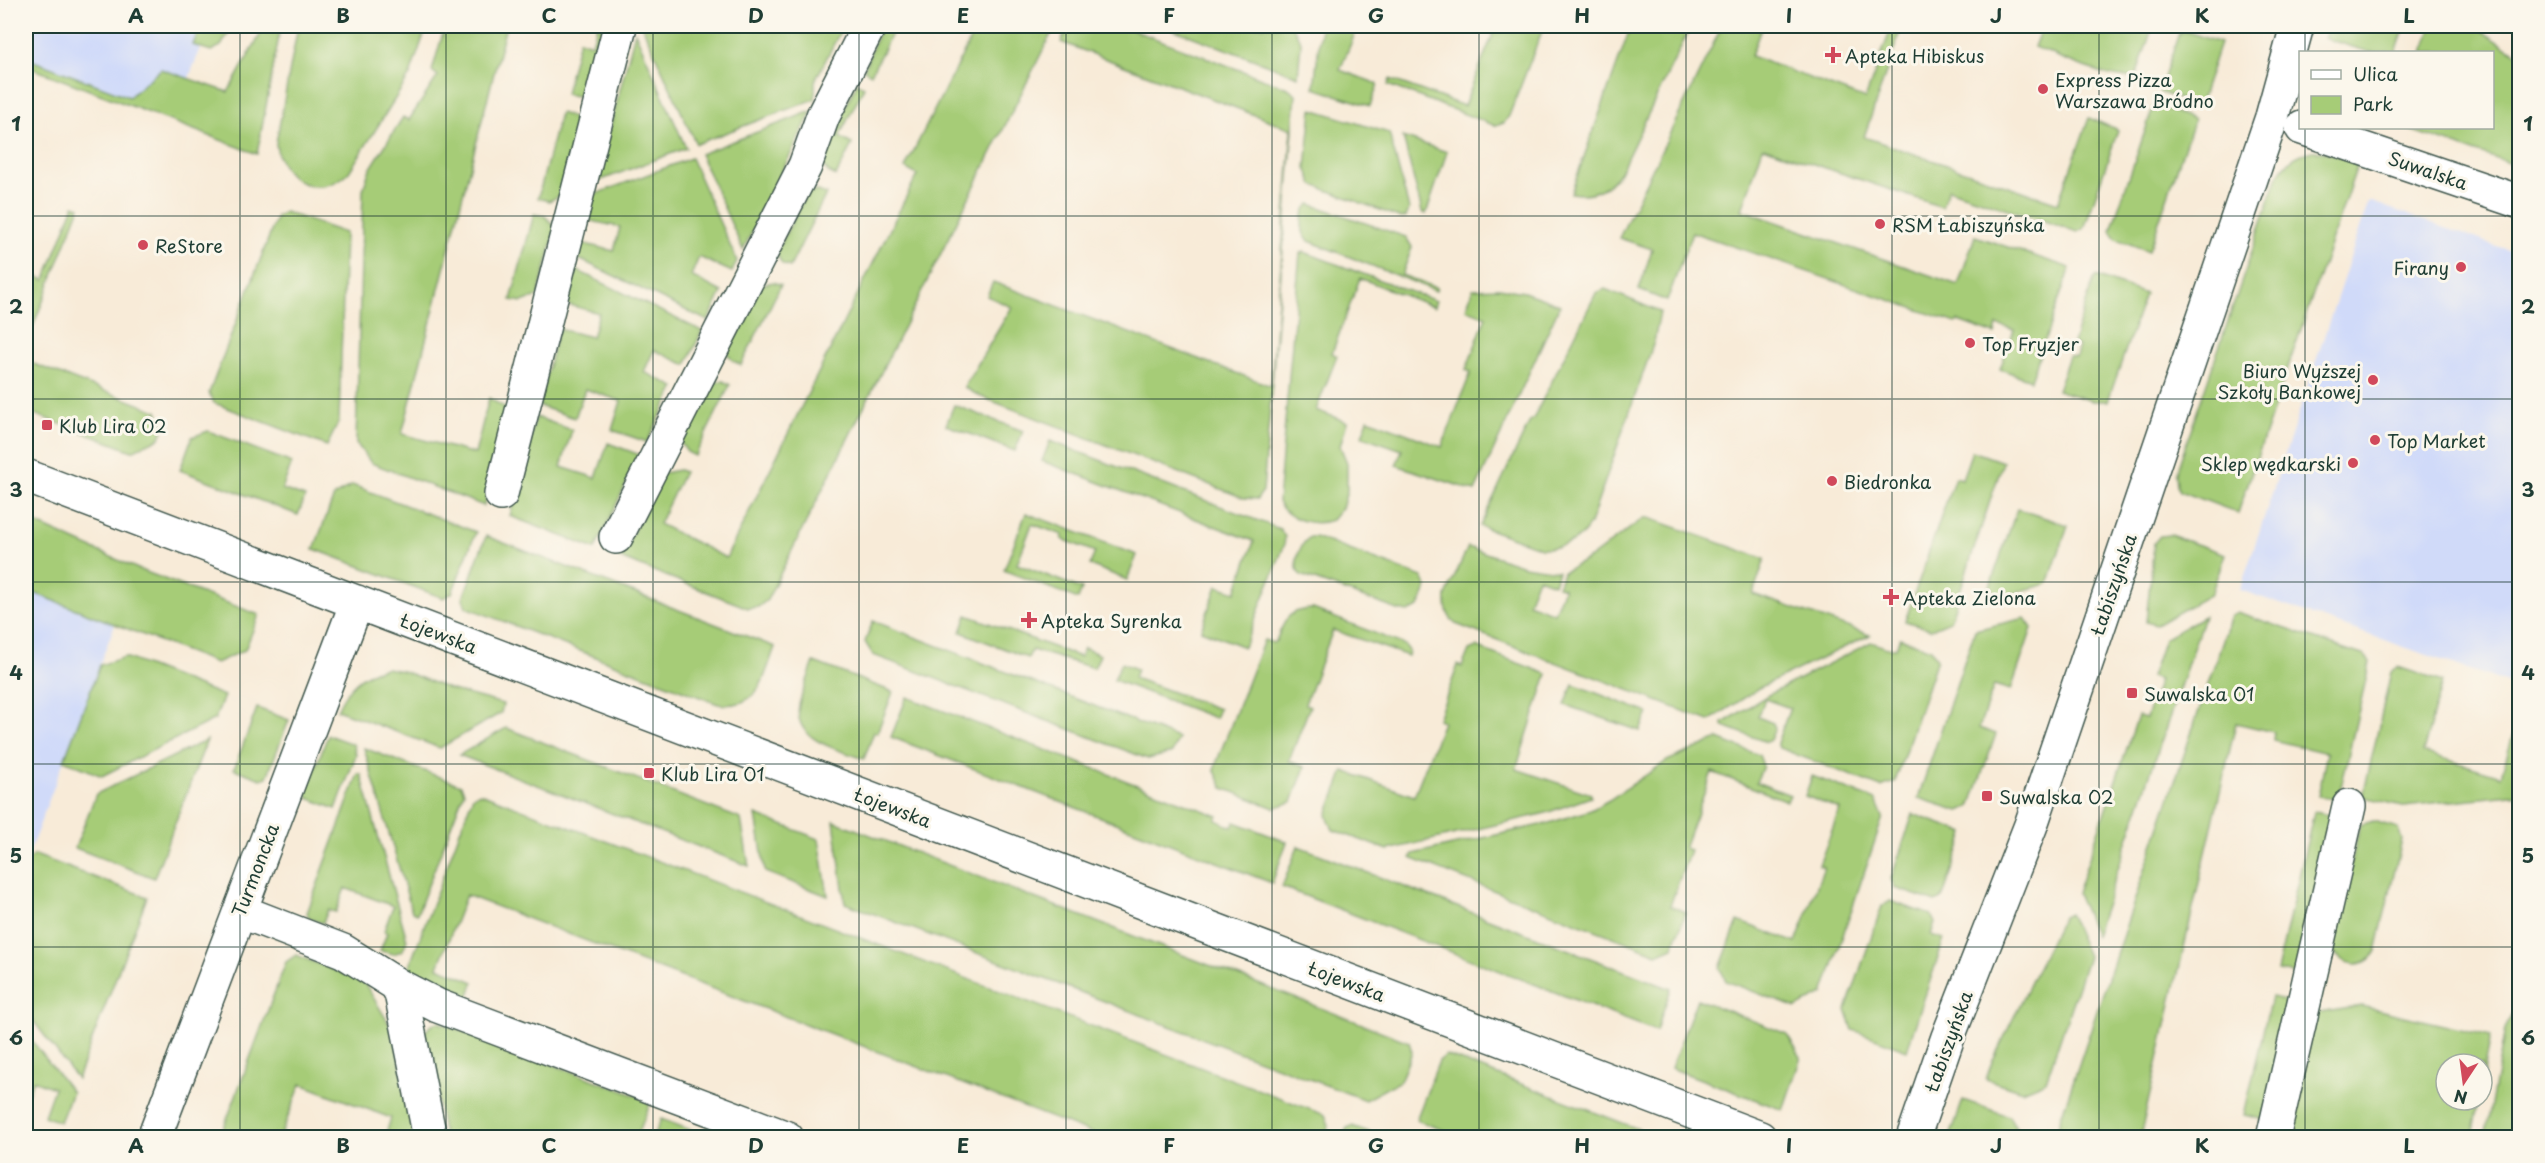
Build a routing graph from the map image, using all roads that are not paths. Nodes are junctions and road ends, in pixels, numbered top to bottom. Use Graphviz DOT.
graph roads {
  1 [pos="620,26"];
  2 [pos="869,26"];
  3 [pos="2297,26"];
  4 [pos="2292,124"];
  5 [pos="2307,129"];
  6 [pos="2520,202"];
  7 [pos="26,476"];
  8 [pos="501,494"];
  9 [pos="616,537"];
  10 [pos="357,602"];
  11 [pos="2349,806"];
  12 [pos="240,910"];
  13 [pos="396,984"];
  14 [pos="154,1137"];
  15 [pos="430,1137"];
  16 [pos="787,1137"];
  17 [pos="1760,1137"];
  18 [pos="1913,1137"];
  19 [pos="2273,1137"];
  1 -- 8 [label="street"];
  2 -- 9 [label="street"];
  3 -- 4 [label="street, Łabiszyńska"];
  4 -- 18 [label="street, Łabiszyńska"];
  5 -- 6 [label="street, Suwalska"];
  7 -- 10 [label="street, Łojewska"];
  10 -- 12 [label="street, Turmoncka"];
  10 -- 17 [label="street, Łojewska"];
  11 -- 19 [label="street"];
  12 -- 13 [label="street"];
  12 -- 14 [label="street, Turmoncka"];
  13 -- 15 [label="street"];
  13 -- 16 [label="street"];
}
